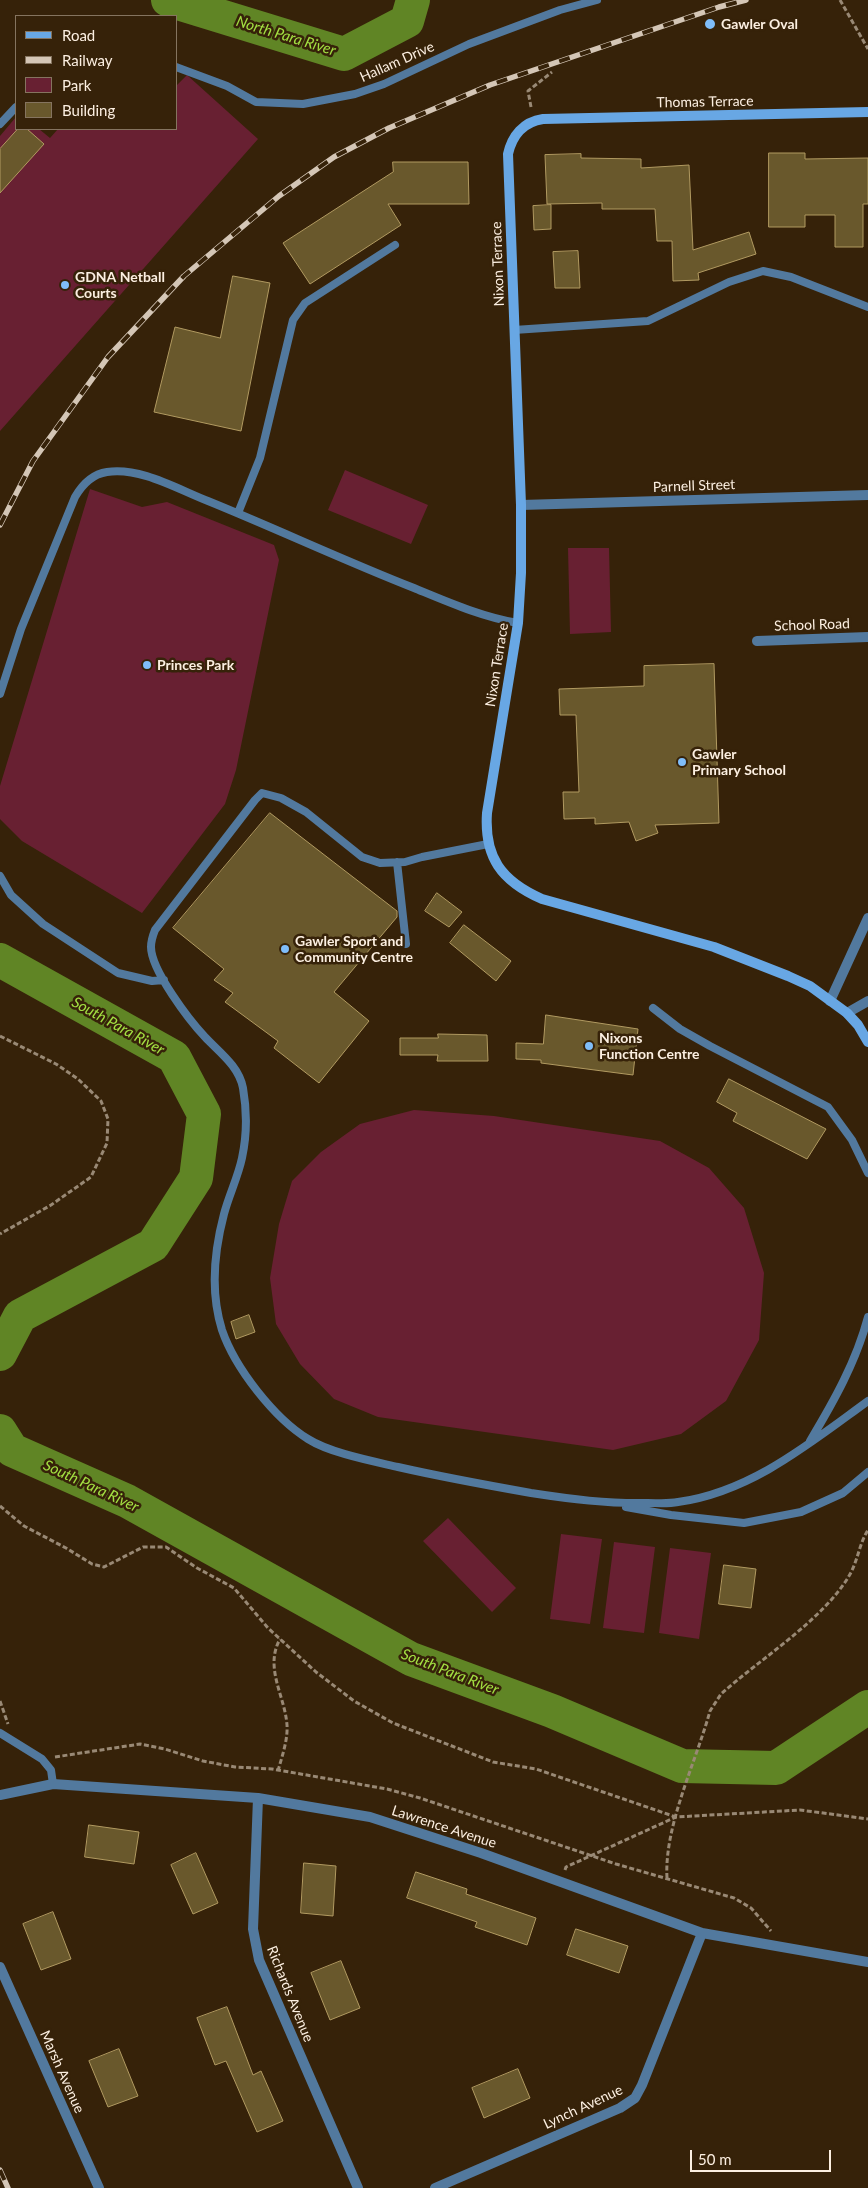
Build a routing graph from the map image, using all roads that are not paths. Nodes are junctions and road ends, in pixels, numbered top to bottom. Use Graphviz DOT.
graph roads {
  1 [pos="597,0"];
  2 [pos="178,68"];
  3 [pos="15,108"];
  4 [pos="868,112"];
  5 [pos="537,120"];
  6 [pos="0,124"];
  7 [pos="395,245"];
  8 [pos="868,306"];
  9 [pos="514,330"];
  10 [pos="868,495"];
  11 [pos="521,505"];
  12 [pos="238,513"];
  13 [pos="518,623"];
  14 [pos="868,637"];
  15 [pos="757,641"];
  16 [pos="0,694"];
  17 [pos="488,844"];
  18 [pos="397,862"];
  19 [pos="0,876"];
  20 [pos="868,918"];
  21 [pos="406,944"];
  22 [pos="164,980"];
  23 [pos="830,1001"];
  24 [pos="868,1001"];
  25 [pos="653,1008"];
  26 [pos="847,1013"];
  27 [pos="868,1042"];
  28 [pos="868,1173"];
  29 [pos="868,1317"];
  30 [pos="868,1401"];
  31 [pos="808,1445"];
  32 [pos="868,1472"];
  33 [pos="612,1504"];
  34 [pos="4,1735"];
  35 [pos="53,1784"];
  36 [pos="0,1795"];
  37 [pos="258,1798"];
  38 [pos="702,1933"];
  39 [pos="868,1962"];
  40 [pos="0,1967"];
  41 [pos="99,2188"];
  42 [pos="358,2188"];
  43 [pos="435,2188"];
  1 -- 2 [label="lane, Hallam Drive"];
  3 -- 6 [label="lane"];
  4 -- 5 [label="street, Thomas Terrace"];
  5 -- 9 [label="street, Nixon Terrace"];
  7 -- 12 [label="lane"];
  8 -- 9 [label="lane"];
  9 -- 11 [label="street, Nixon Terrace"];
  10 -- 11 [label="street, Parnell Street"];
  11 -- 13 [label="street, Nixon Terrace"];
  12 -- 13 [label="lane"];
  12 -- 16 [label="lane"];
  13 -- 17 [label="street, Nixon Terrace"];
  14 -- 15 [label="street, School Road"];
  17 -- 18 [label="lane"];
  17 -- 23 [label="street, Nixon Terrace"];
  18 -- 21 [label="lane"];
  18 -- 22 [label="lane"];
  19 -- 22 [label="lane"];
  20 -- 23 [label="street"];
  22 -- 33 [label="lane"];
  23 -- 26 [label="street, Nixon Terrace"];
  24 -- 26 [label="street"];
  25 -- 28 [label="lane"];
  26 -- 27 [label="street, Nixon Terrace"];
  29 -- 31 [label="lane"];
  30 -- 31 [label="lane"];
  31 -- 33 [label="lane"];
  32 -- 33 [label="lane"];
  34 -- 35 [label="lane"];
  35 -- 36 [label="street, Lawrence Avenue"];
  35 -- 37 [label="street, Lawrence Avenue"];
  37 -- 38 [label="street, Lawrence Avenue"];
  37 -- 42 [label="street, Richards Avenue"];
  38 -- 39 [label="street, Lawrence Avenue"];
  38 -- 43 [label="street, Lynch Avenue"];
  40 -- 41 [label="street, Marsh Avenue"];
}
